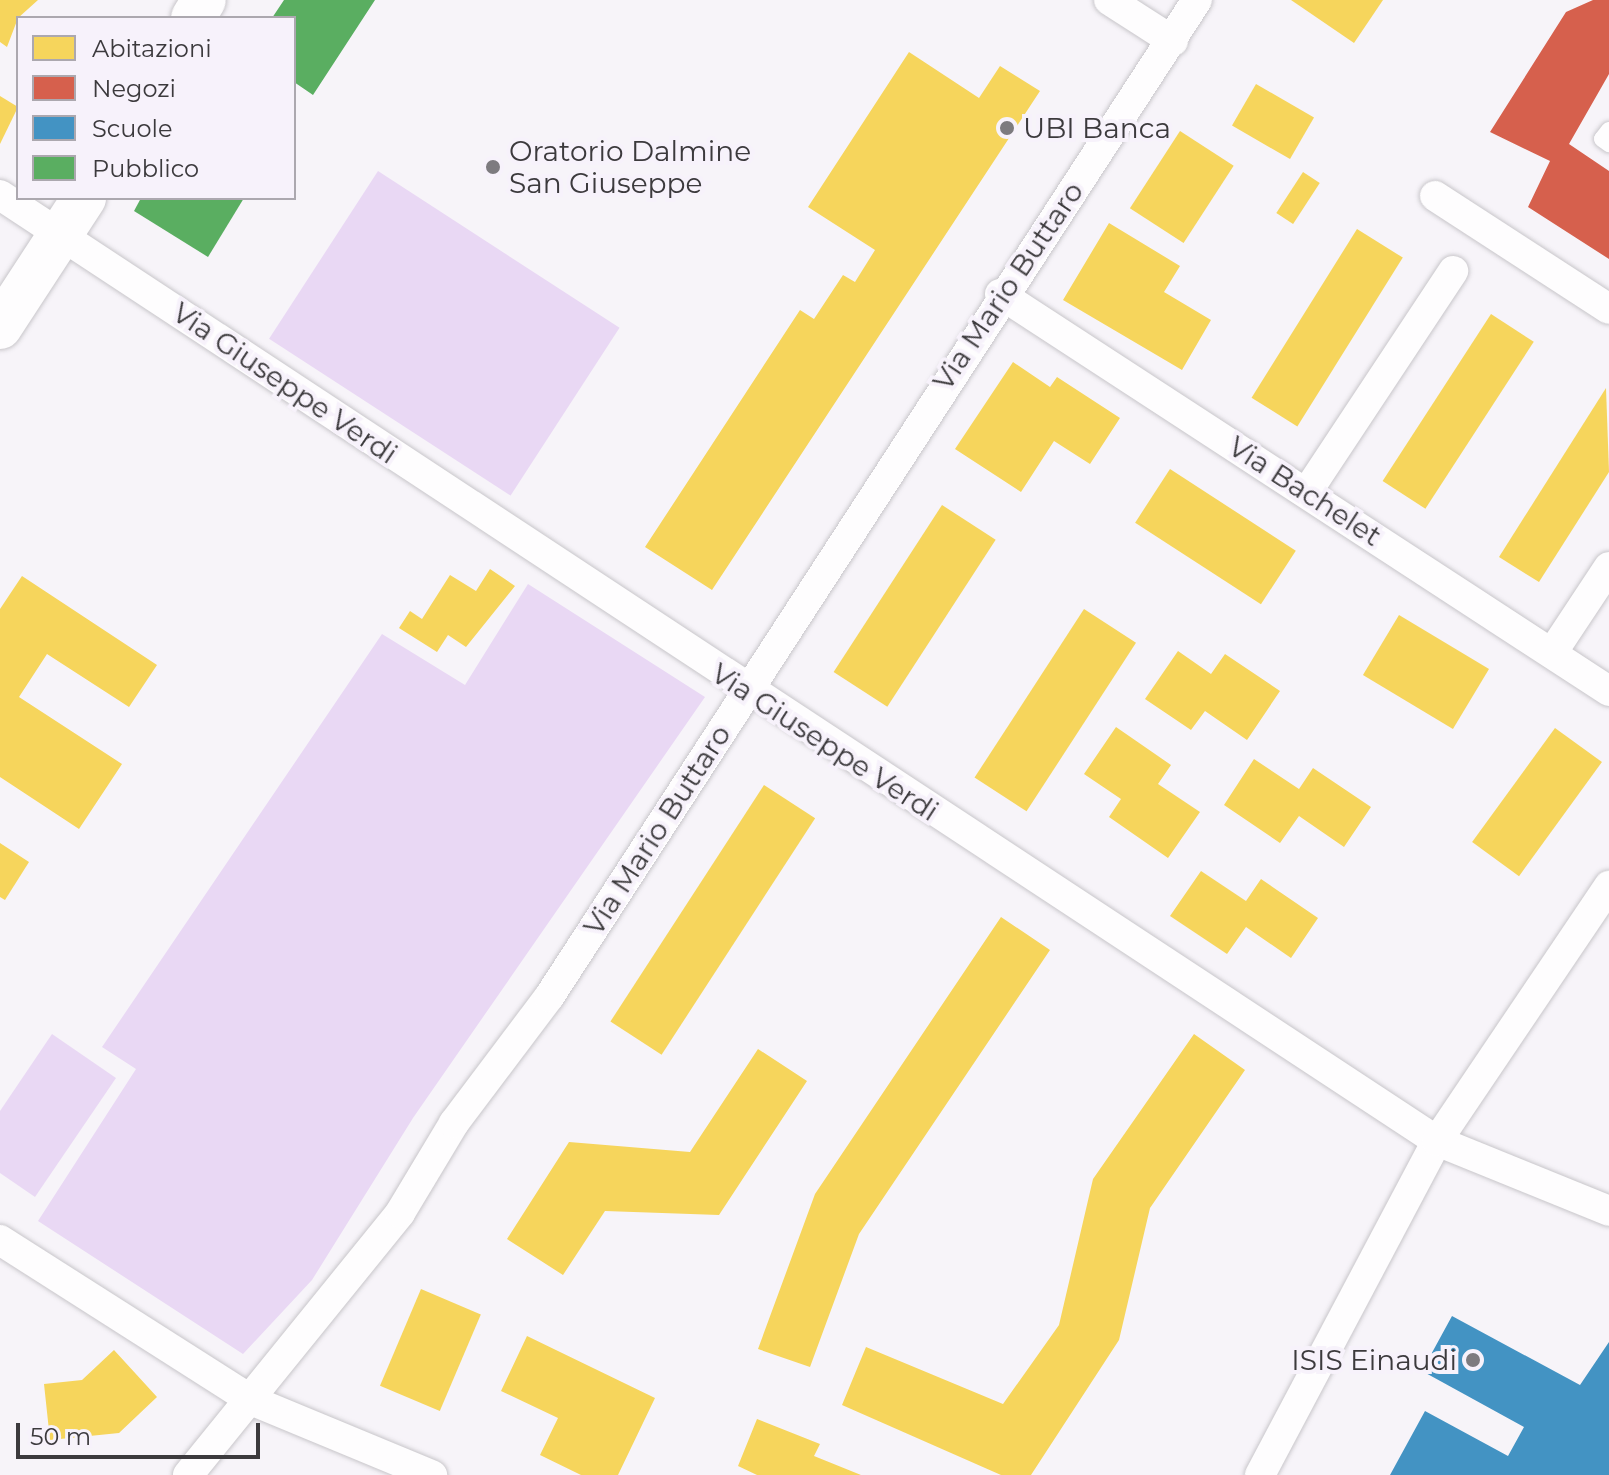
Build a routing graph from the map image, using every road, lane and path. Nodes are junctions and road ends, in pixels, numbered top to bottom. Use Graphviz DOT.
graph roads {
  1 [pos="1109,0"];
  2 [pos="1197,0"];
  3 [pos="1173,41"];
  4 [pos="1609,130"];
  5 [pos="1609,144"];
  6 [pos="1435,196"];
  7 [pos="17,200"];
  8 [pos="73,216"];
  9 [pos="1453,271"];
  10 [pos="1000,294"];
  11 [pos="1609,309"];
  12 [pos="0,327"];
  13 [pos="1307,492"];
  14 [pos="1609,567"];
  15 [pos="1552,653"];
  16 [pos="746,691"];
  17 [pos="1609,691"];
  18 [pos="1609,886"];
  19 [pos="1437,1141"];
  20 [pos="1609,1211"];
  21 [pos="0,1240"];
  22 [pos="253,1401"];
  23 [pos="188,1475"];
  24 [pos="432,1475"];
  25 [pos="1260,1475"];
  1 -- 3 [label="street"];
  2 -- 3 [label="street, Via Mario Buttaro"];
  3 -- 10 [label="street, Via Mario Buttaro"];
  4 -- 5 [label="lane"];
  6 -- 11 [label="street"];
  7 -- 8 [label="street, Via Giuseppe Verdi"];
  8 -- 12 [label="street"];
  8 -- 16 [label="street, Via Giuseppe Verdi"];
  9 -- 13 [label="street"];
  10 -- 13 [label="street, Via Bachelet"];
  10 -- 16 [label="street, Via Mario Buttaro"];
  13 -- 15 [label="street, Via Bachelet"];
  14 -- 15 [label="street"];
  15 -- 17 [label="street, Via Bachelet"];
  16 -- 19 [label="street, Via Giuseppe Verdi"];
  16 -- 22 [label="street, Via Mario Buttaro"];
  18 -- 19 [label="street"];
  19 -- 20 [label="street, Via Giuseppe Verdi"];
  19 -- 25 [label="street"];
  21 -- 22 [label="street"];
  22 -- 23 [label="street, Via Mario Buttaro"];
  22 -- 24 [label="street"];
}
